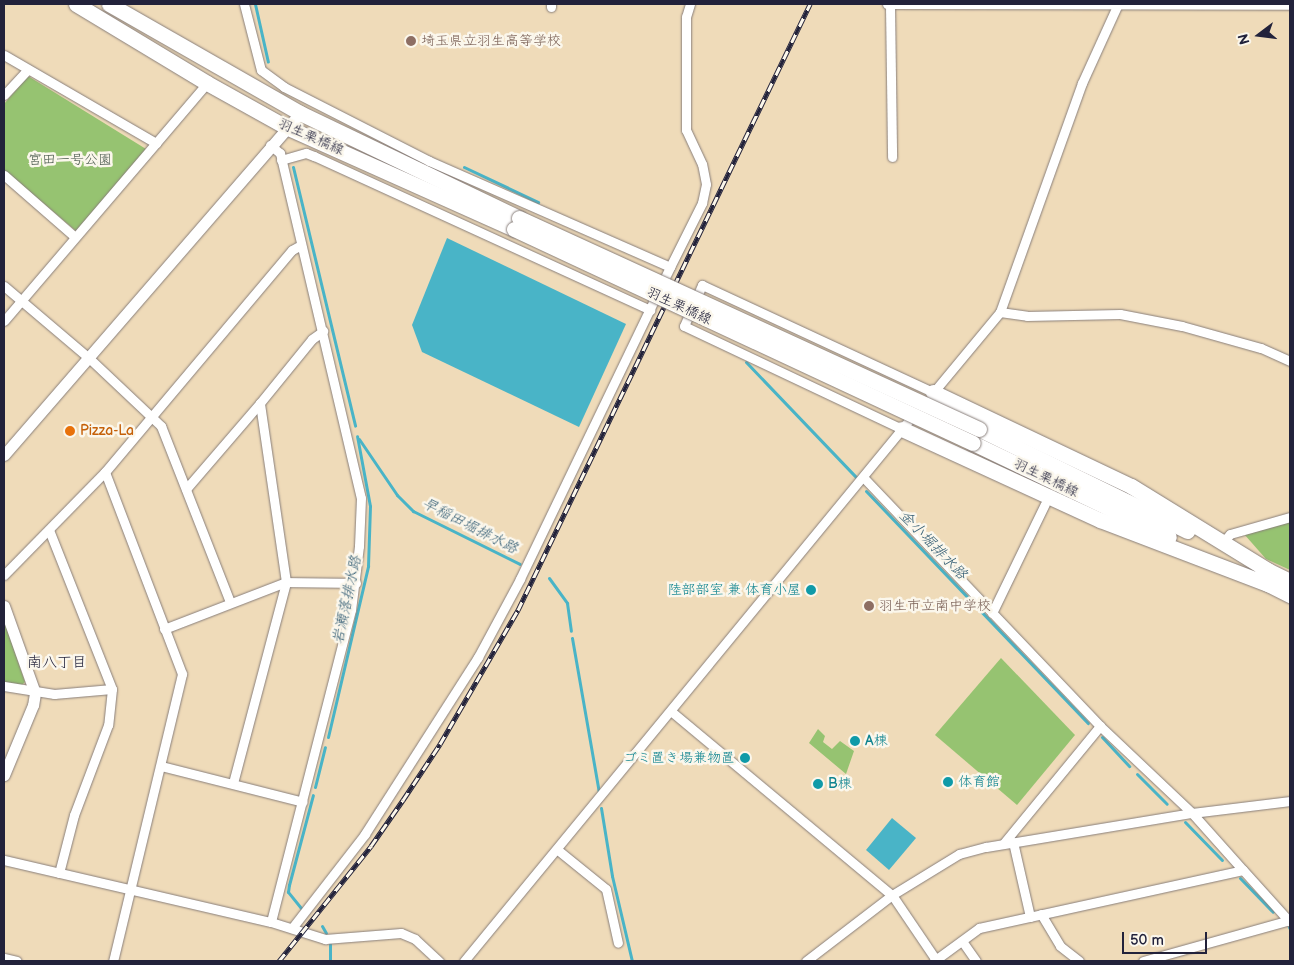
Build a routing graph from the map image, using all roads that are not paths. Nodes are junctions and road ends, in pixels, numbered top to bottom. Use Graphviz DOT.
graph roads {
  1 [pos="76,4"];
  2 [pos="109,4"];
  3 [pos="244,4"];
  4 [pos="690,4"];
  5 [pos="889,5"];
  6 [pos="1117,5"];
  7 [pos="1290,5"];
  8 [pos="4,55"];
  9 [pos="28,69"];
  10 [pos="207,83"];
  11 [pos="4,95"];
  12 [pos="311,102"];
  13 [pos="300,113"];
  14 [pos="286,127"];
  15 [pos="156,143"];
  16 [pos="270,145"];
  17 [pos="892,157"];
  18 [pos="281,160"];
  19 [pos="4,175"];
  20 [pos="517,224"];
  21 [pos="76,237"];
  22 [pos="301,245"];
  23 [pos="670,268"];
  24 [pos="4,286"];
  25 [pos="21,301"];
  26 [pos="650,310"];
  27 [pos="1000,312"];
  28 [pos="4,321"];
  29 [pos="323,331"];
  30 [pos="90,359"];
  31 [pos="1290,360"];
  32 [pos="933,392"];
  33 [pos="260,403"];
  34 [pos="152,416"];
  35 [pos="902,429"];
  36 [pos="4,455"];
  37 [pos="105,472"];
  38 [pos="863,477"];
  39 [pos="186,489"];
  40 [pos="1045,504"];
  41 [pos="1290,517"];
  42 [pos="50,530"];
  43 [pos="1222,542"];
  44 [pos="4,575"];
  45 [pos="1268,578"];
  46 [pos="1290,581"];
  47 [pos="286,582"];
  48 [pos="356,583"];
  49 [pos="1290,595"];
  50 [pos="230,602"];
  51 [pos="4,606"];
  52 [pos="992,613"];
  53 [pos="164,629"];
  54 [pos="4,686"];
  55 [pos="112,689"];
  56 [pos="35,693"];
  57 [pos="672,712"];
  58 [pos="1100,726"];
  59 [pos="161,766"];
  60 [pos="4,775"];
  61 [pos="234,784"];
  62 [pos="1290,801"];
  63 [pos="303,802"];
  64 [pos="1192,814"];
  65 [pos="1013,842"];
  66 [pos="1003,844"];
  67 [pos="558,851"];
  68 [pos="4,860"];
  69 [pos="1243,870"];
  70 [pos="59,873"];
  71 [pos="132,889"];
  72 [pos="892,895"];
  73 [pos="1041,914"];
  74 [pos="1030,917"];
  75 [pos="1290,920"];
  76 [pos="271,922"];
  77 [pos="292,928"];
  78 [pos="962,941"];
  79 [pos="618,943"];
  80 [pos="4,958"];
  81 [pos="935,960"];
  82 [pos="17,961"];
  83 [pos="113,961"];
  84 [pos="439,961"];
  85 [pos="464,961"];
  86 [pos="806,961"];
  87 [pos="976,961"];
  88 [pos="1079,961"];
  89 [pos="1143,961"];
  1 -- 10 [label="main road, 羽生栗橋線"];
  2 -- 13 [label="main road, 羽生栗橋線"];
  3 -- 12 [label="street"];
  4 -- 23 [label="street"];
  5 -- 6 [label="street"];
  5 -- 17 [label="street"];
  6 -- 7 [label="street"];
  6 -- 27 [label="street"];
  8 -- 9 [label="street"];
  9 -- 11 [label="street"];
  9 -- 15 [label="street"];
  10 -- 14 [label="main road, 羽生栗橋線"];
  10 -- 15 [label="street"];
  12 -- 13 [label="street"];
  12 -- 23 [label="street"];
  13 -- 14 [label="street"];
  13 -- 20 [label="main road, 羽生栗橋線"];
  14 -- 16 [label="street"];
  14 -- 20 [label="main road, 羽生栗橋線"];
  15 -- 21 [label="street"];
  16 -- 18 [label="street"];
  16 -- 30 [label="street"];
  18 -- 22 [label="street"];
  18 -- 26 [label="street"];
  19 -- 21 [label="street"];
  20 -- 45 [label="main road, 羽生栗橋線, bridge"];
  21 -- 25 [label="street"];
  22 -- 29 [label="street"];
  22 -- 34 [label="street"];
  23 -- 26 [label="street"];
  24 -- 25 [label="street"];
  25 -- 28 [label="street"];
  25 -- 30 [label="street"];
  26 -- 77 [label="street"];
  27 -- 31 [label="street"];
  27 -- 32 [label="street"];
  29 -- 33 [label="street"];
  29 -- 48 [label="street"];
  30 -- 34 [label="street"];
  30 -- 36 [label="street"];
  32 -- 35 [label="street"];
  32 -- 35 [label="street"];
  32 -- 43 [label="main road"];
  33 -- 39 [label="street"];
  33 -- 47 [label="street"];
  34 -- 37 [label="street"];
  34 -- 39 [label="street"];
  35 -- 38 [label="street"];
  35 -- 45 [label="main road"];
  37 -- 42 [label="street"];
  37 -- 53 [label="street"];
  38 -- 52 [label="street"];
  38 -- 57 [label="street"];
  39 -- 50 [label="street"];
  40 -- 52 [label="street"];
  41 -- 43 [label="street"];
  42 -- 44 [label="street"];
  42 -- 55 [label="street"];
  43 -- 45 [label="main road"];
  45 -- 46 [label="main road, 羽生栗橋線"];
  45 -- 49 [label="main road, 羽生栗橋線"];
  47 -- 48 [label="street"];
  47 -- 50 [label="street"];
  47 -- 61 [label="street"];
  48 -- 63 [label="street"];
  50 -- 53 [label="street"];
  51 -- 56 [label="street"];
  52 -- 58 [label="street"];
  53 -- 59 [label="street"];
  54 -- 56 [label="street"];
  55 -- 56 [label="street"];
  55 -- 70 [label="street"];
  56 -- 60 [label="street"];
  57 -- 67 [label="street"];
  57 -- 72 [label="street"];
  58 -- 64 [label="street"];
  58 -- 66 [label="street"];
  59 -- 61 [label="street"];
  59 -- 71 [label="street"];
  61 -- 63 [label="street"];
  62 -- 64 [label="street"];
  63 -- 76 [label="street"];
  64 -- 65 [label="street"];
  64 -- 69 [label="street"];
  65 -- 66 [label="street"];
  65 -- 74 [label="street"];
  66 -- 72 [label="street"];
  67 -- 79 [label="street"];
  67 -- 85 [label="street"];
  68 -- 70 [label="street"];
  69 -- 73 [label="street"];
  69 -- 75 [label="street"];
  70 -- 71 [label="street"];
  71 -- 76 [label="street"];
  71 -- 83 [label="street"];
  72 -- 81 [label="street"];
  72 -- 86 [label="street"];
  73 -- 74 [label="street"];
  73 -- 88 [label="street"];
  74 -- 78 [label="street"];
  75 -- 89 [label="street"];
  76 -- 77 [label="street"];
  77 -- 84 [label="street"];
  78 -- 81 [label="street"];
  78 -- 87 [label="street"];
  80 -- 82 [label="street"];
}
